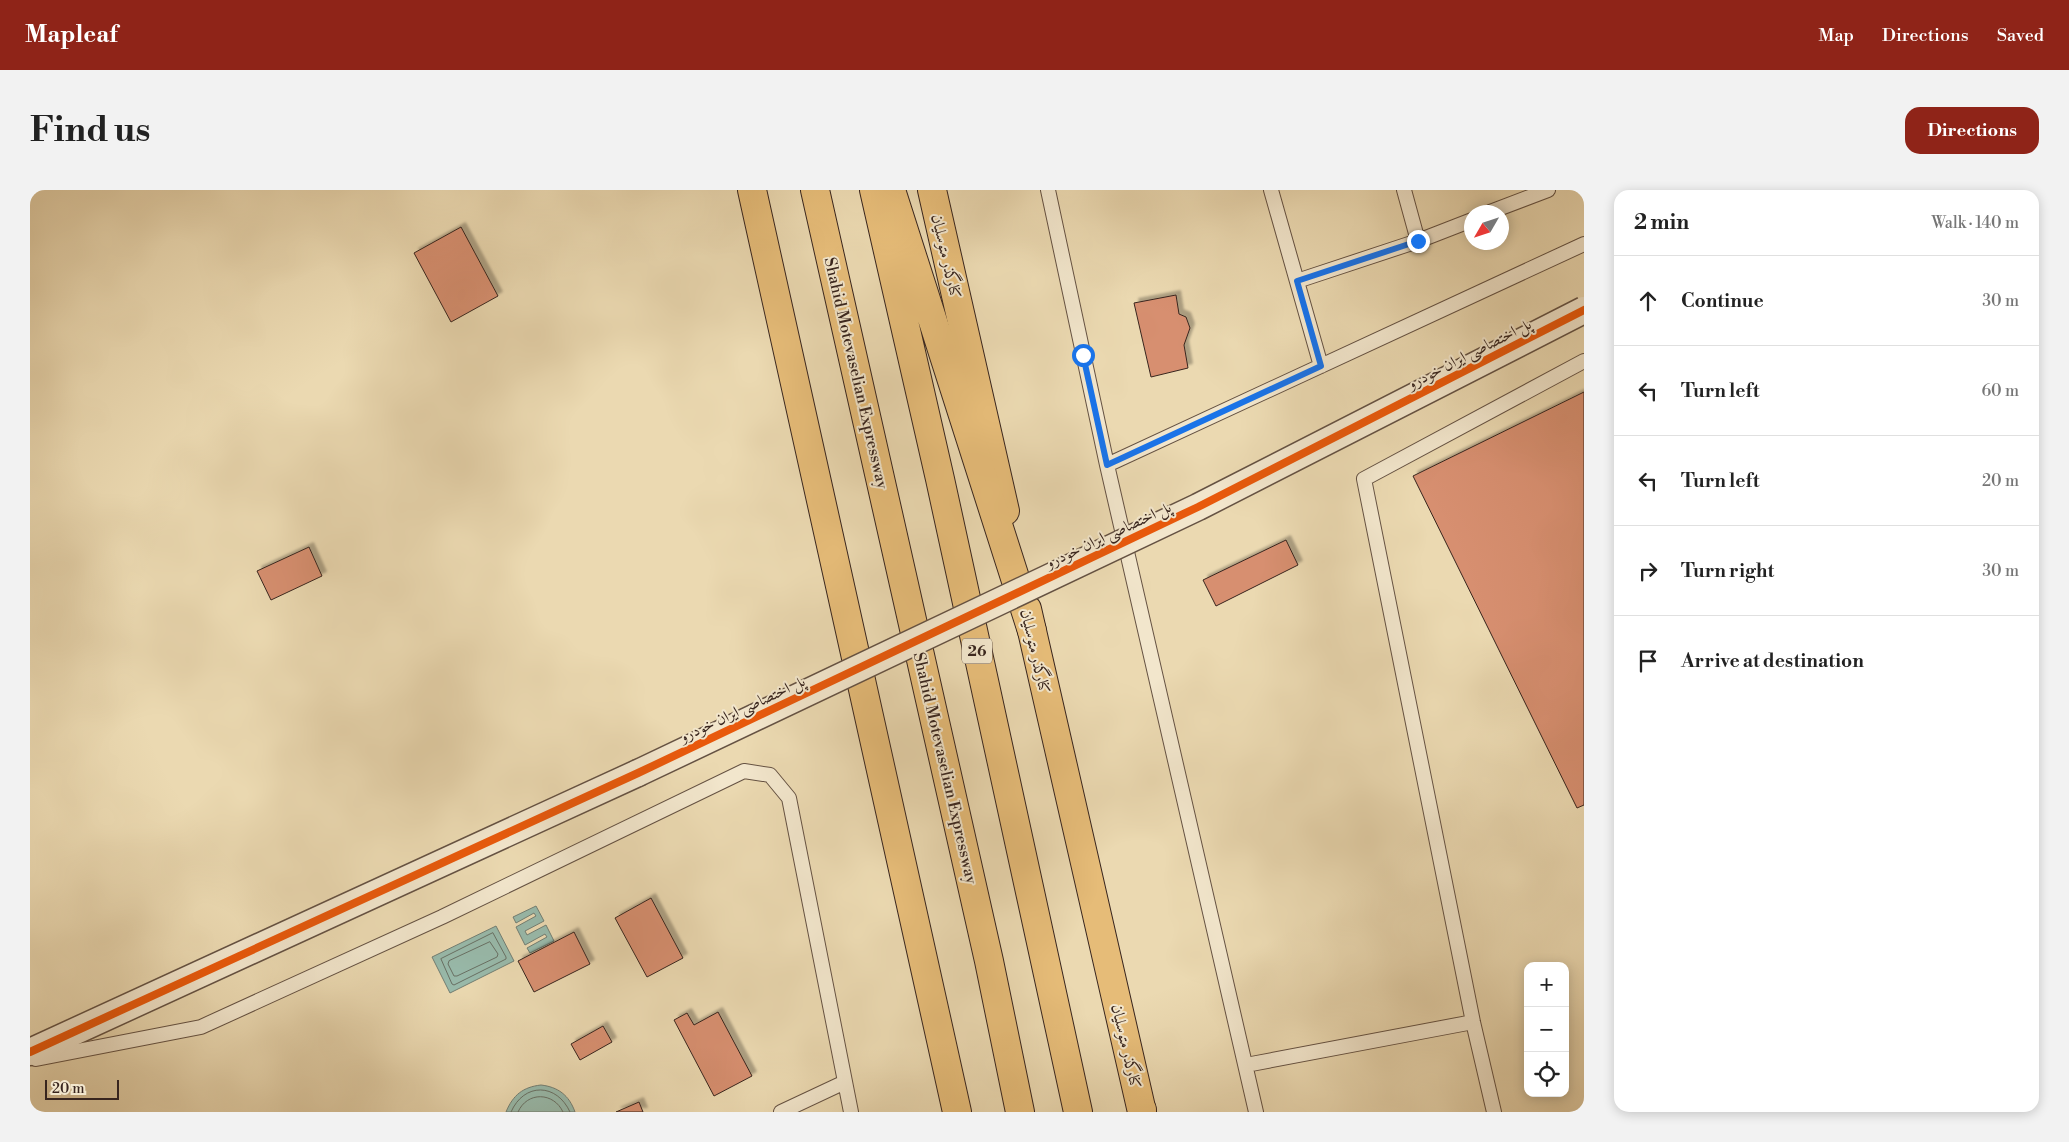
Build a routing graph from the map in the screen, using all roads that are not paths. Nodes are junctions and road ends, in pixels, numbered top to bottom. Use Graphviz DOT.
graph roads {
  1 [pos="752,190"];
  2 [pos="815,190"];
  3 [pos="874,190"];
  4 [pos="891,190"];
  5 [pos="932,190"];
  6 [pos="1048,190"];
  7 [pos="1272,190"];
  8 [pos="1404,190"];
  9 [pos="1548,190"];
  10 [pos="1508,205"];
  11 [pos="1464,223"];
  12 [pos="1418,241"];
  13 [pos="1584,244"];
  14 [pos="1297,281"];
  15 [pos="1584,310"];
  16 [pos="1584,360"];
  17 [pos="1321,366"];
  18 [pos="1107,465"];
  19 [pos="1032,631"];
  20 [pos="1473,1022"];
  21 [pos="30,1052"];
  22 [pos="30,1060"];
  23 [pos="1246,1066"];
  24 [pos="845,1082"];
  25 [pos="1142,1111"];
  26 [pos="781,1112"];
  27 [pos="851,1112"];
  28 [pos="957,1112"];
  29 [pos="1020,1112"];
  30 [pos="1078,1112"];
  31 [pos="1256,1112"];
  32 [pos="1494,1112"];
  1 -- 28 [label="main road"];
  2 -- 29 [label="main road, Shahid Motevaselian Expressway"];
  3 -- 30 [label="main road, 26"];
  4 -- 19 [label="main road"];
  5 -- 19 [label="main road, کنارگذر متوسلیان"];
  6 -- 18 [label="lane"];
  7 -- 14 [label="lane"];
  8 -- 12 [label="lane"];
  9 -- 10 [label="lane"];
  11 -- 12 [label="lane"];
  12 -- 14 [label="lane"];
  13 -- 17 [label="lane"];
  14 -- 17 [label="lane"];
  15 -- 21 [label="street, پل اختصاصی ایران خودرو, bridge"];
  16 -- 20 [label="lane"];
  17 -- 18 [label="lane"];
  18 -- 23 [label="lane"];
  19 -- 25 [label="main road, کنارگذر متوسلیان"];
  20 -- 23 [label="lane"];
  20 -- 32 [label="lane"];
  22 -- 24 [label="lane"];
  23 -- 31 [label="lane"];
  24 -- 26 [label="lane"];
  24 -- 27 [label="lane"];
}
